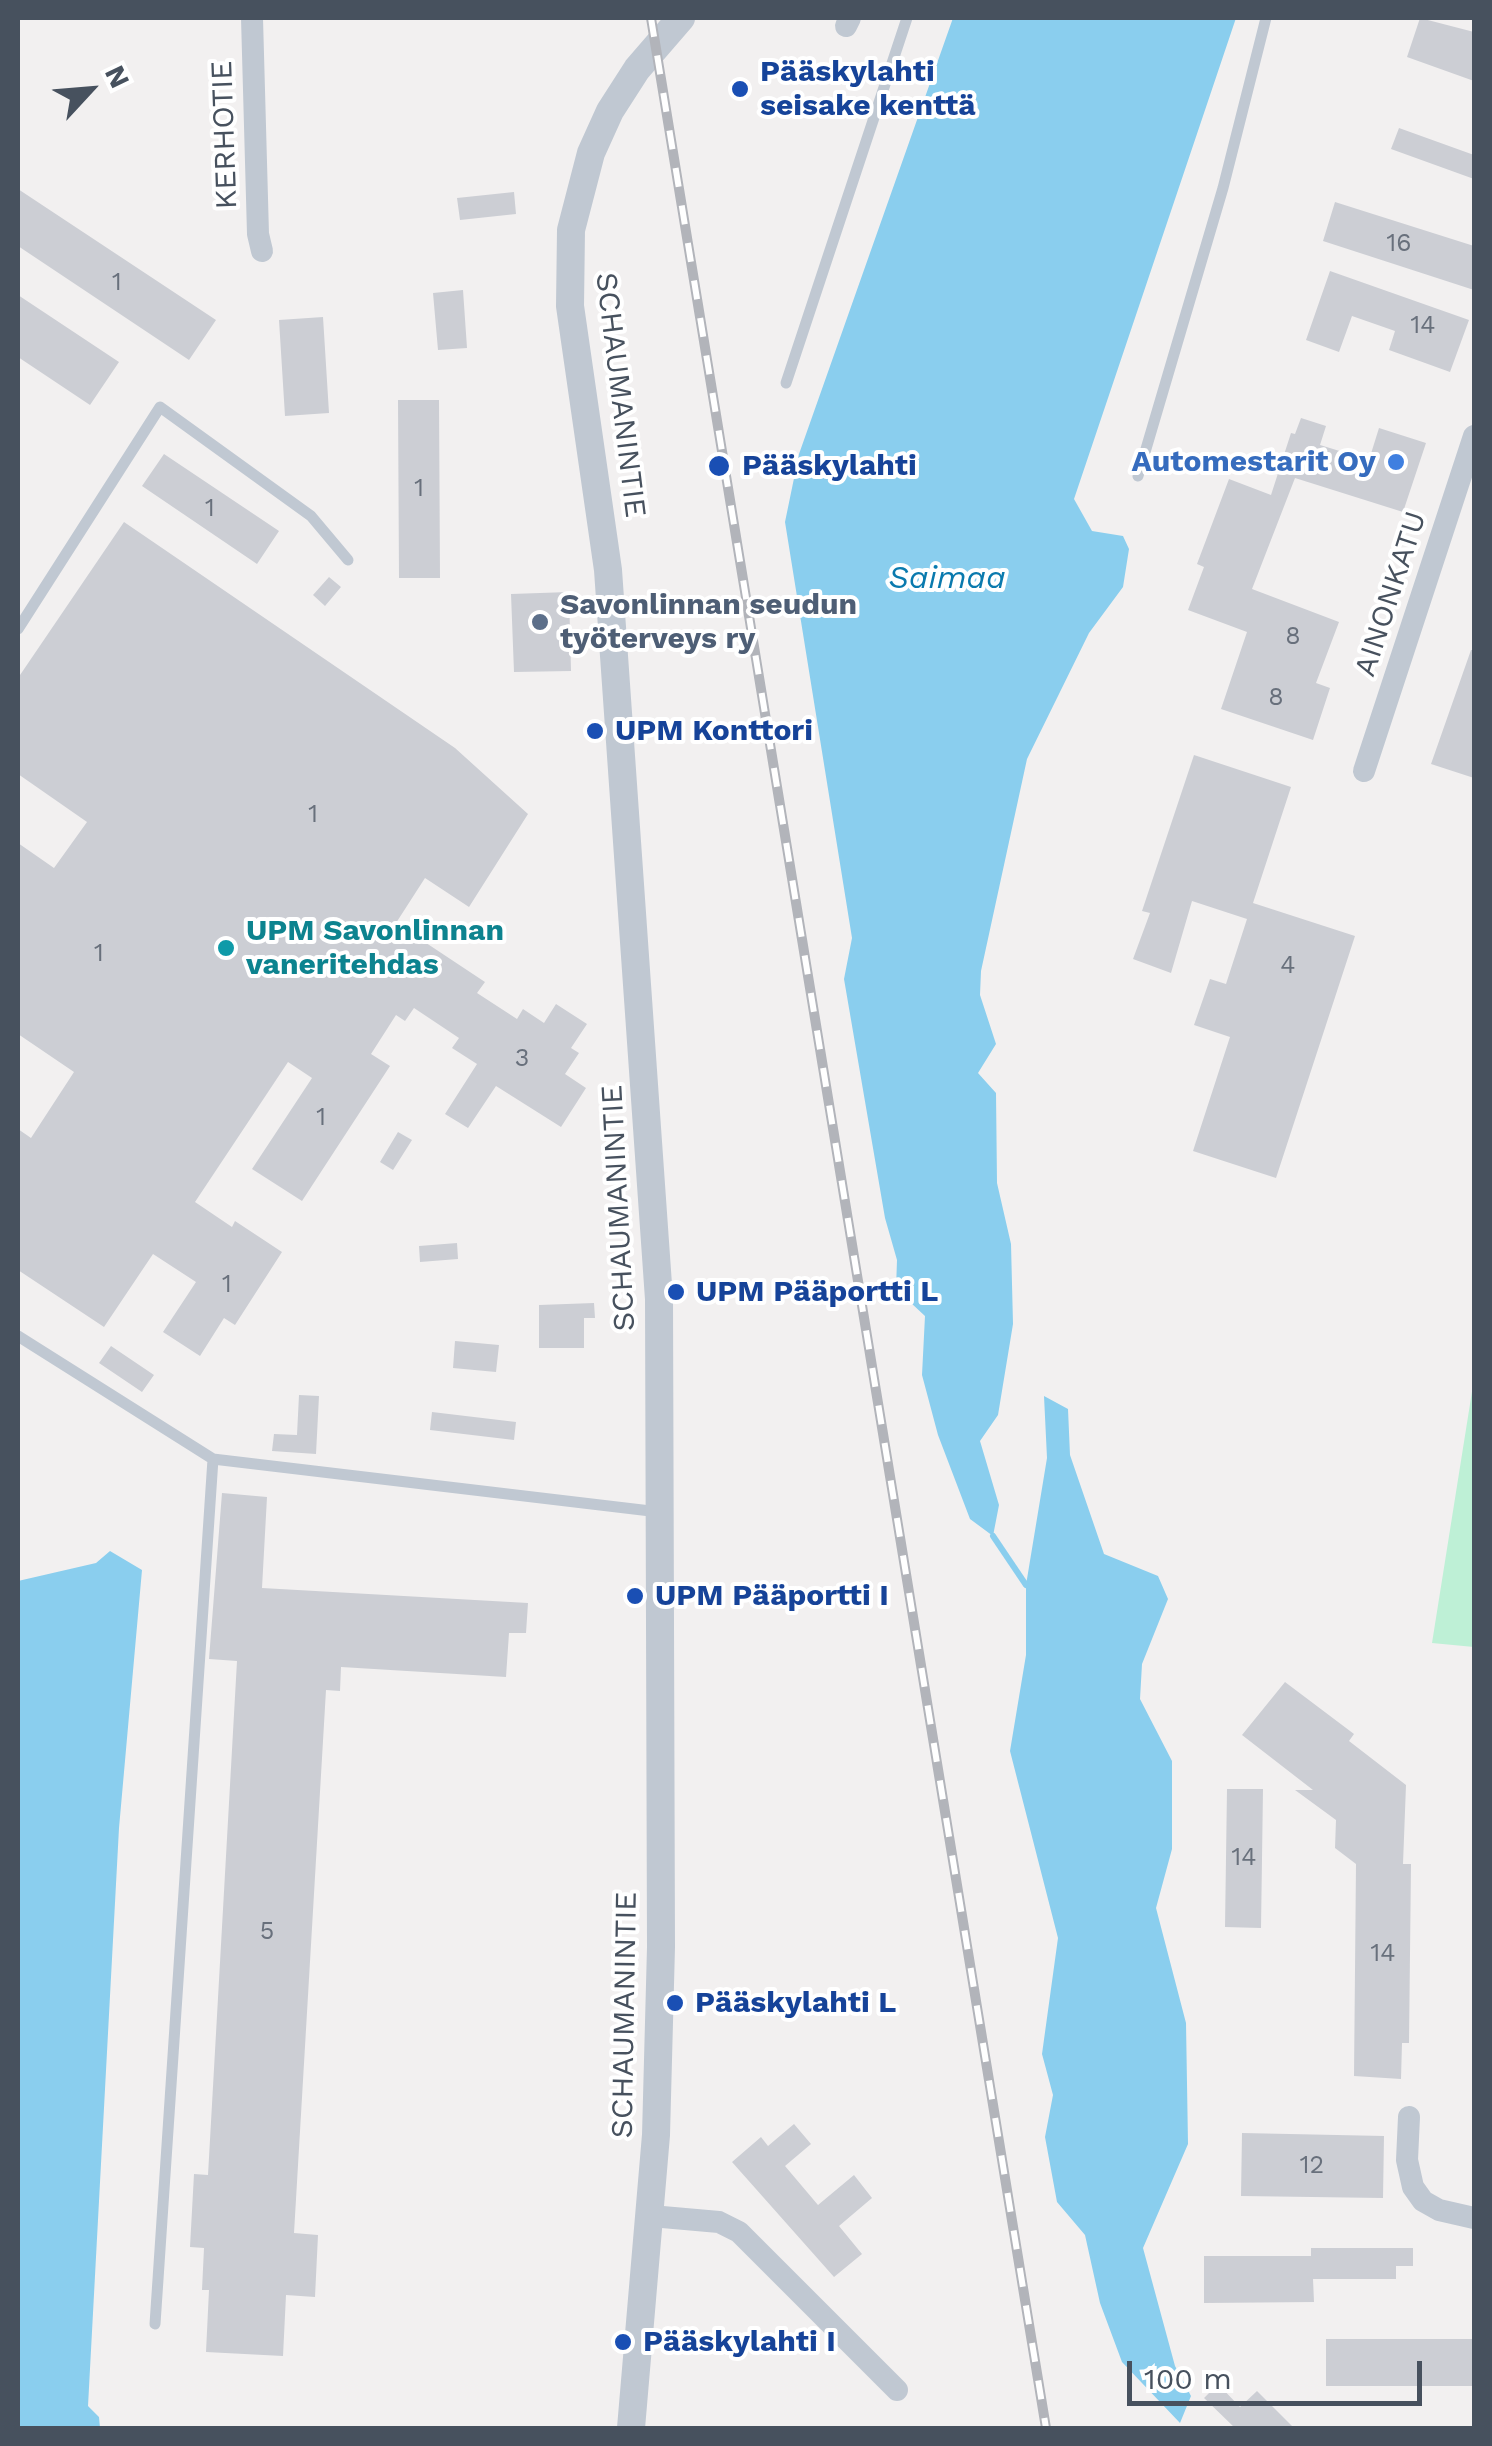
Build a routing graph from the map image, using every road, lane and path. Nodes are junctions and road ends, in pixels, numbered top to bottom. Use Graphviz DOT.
graph roads {
  1 [pos="252,18"];
  2 [pos="680,18"];
  3 [pos="908,18"];
  4 [pos="1266,18"];
  5 [pos="262,251"];
  6 [pos="786,383"];
  7 [pos="1474,436"];
  8 [pos="1138,476"];
  9 [pos="348,560"];
  10 [pos="18,630"];
  11 [pos="1364,771"];
  12 [pos="18,1336"];
  13 [pos="213,1459"];
  14 [pos="660,1512"];
  15 [pos="1409,2117"];
  16 [pos="651,2216"];
  17 [pos="1474,2218"];
  18 [pos="155,2324"];
  19 [pos="896,2390"];
  20 [pos="631,2428"];
  1 -- 5 [label="street, KERHOTIE"];
  2 -- 14 [label="street, SCHAUMANINTIE"];
  3 -- 6 [label="lane"];
  4 -- 8 [label="lane"];
  7 -- 11 [label="street, AINONKATU"];
  9 -- 10 [label="lane"];
  12 -- 13 [label="lane"];
  13 -- 14 [label="lane"];
  13 -- 18 [label="lane"];
  14 -- 16 [label="street, SCHAUMANINTIE"];
  15 -- 17 [label="street"];
  16 -- 19 [label="street"];
  16 -- 20 [label="street, SCHAUMANINTIE"];
}
